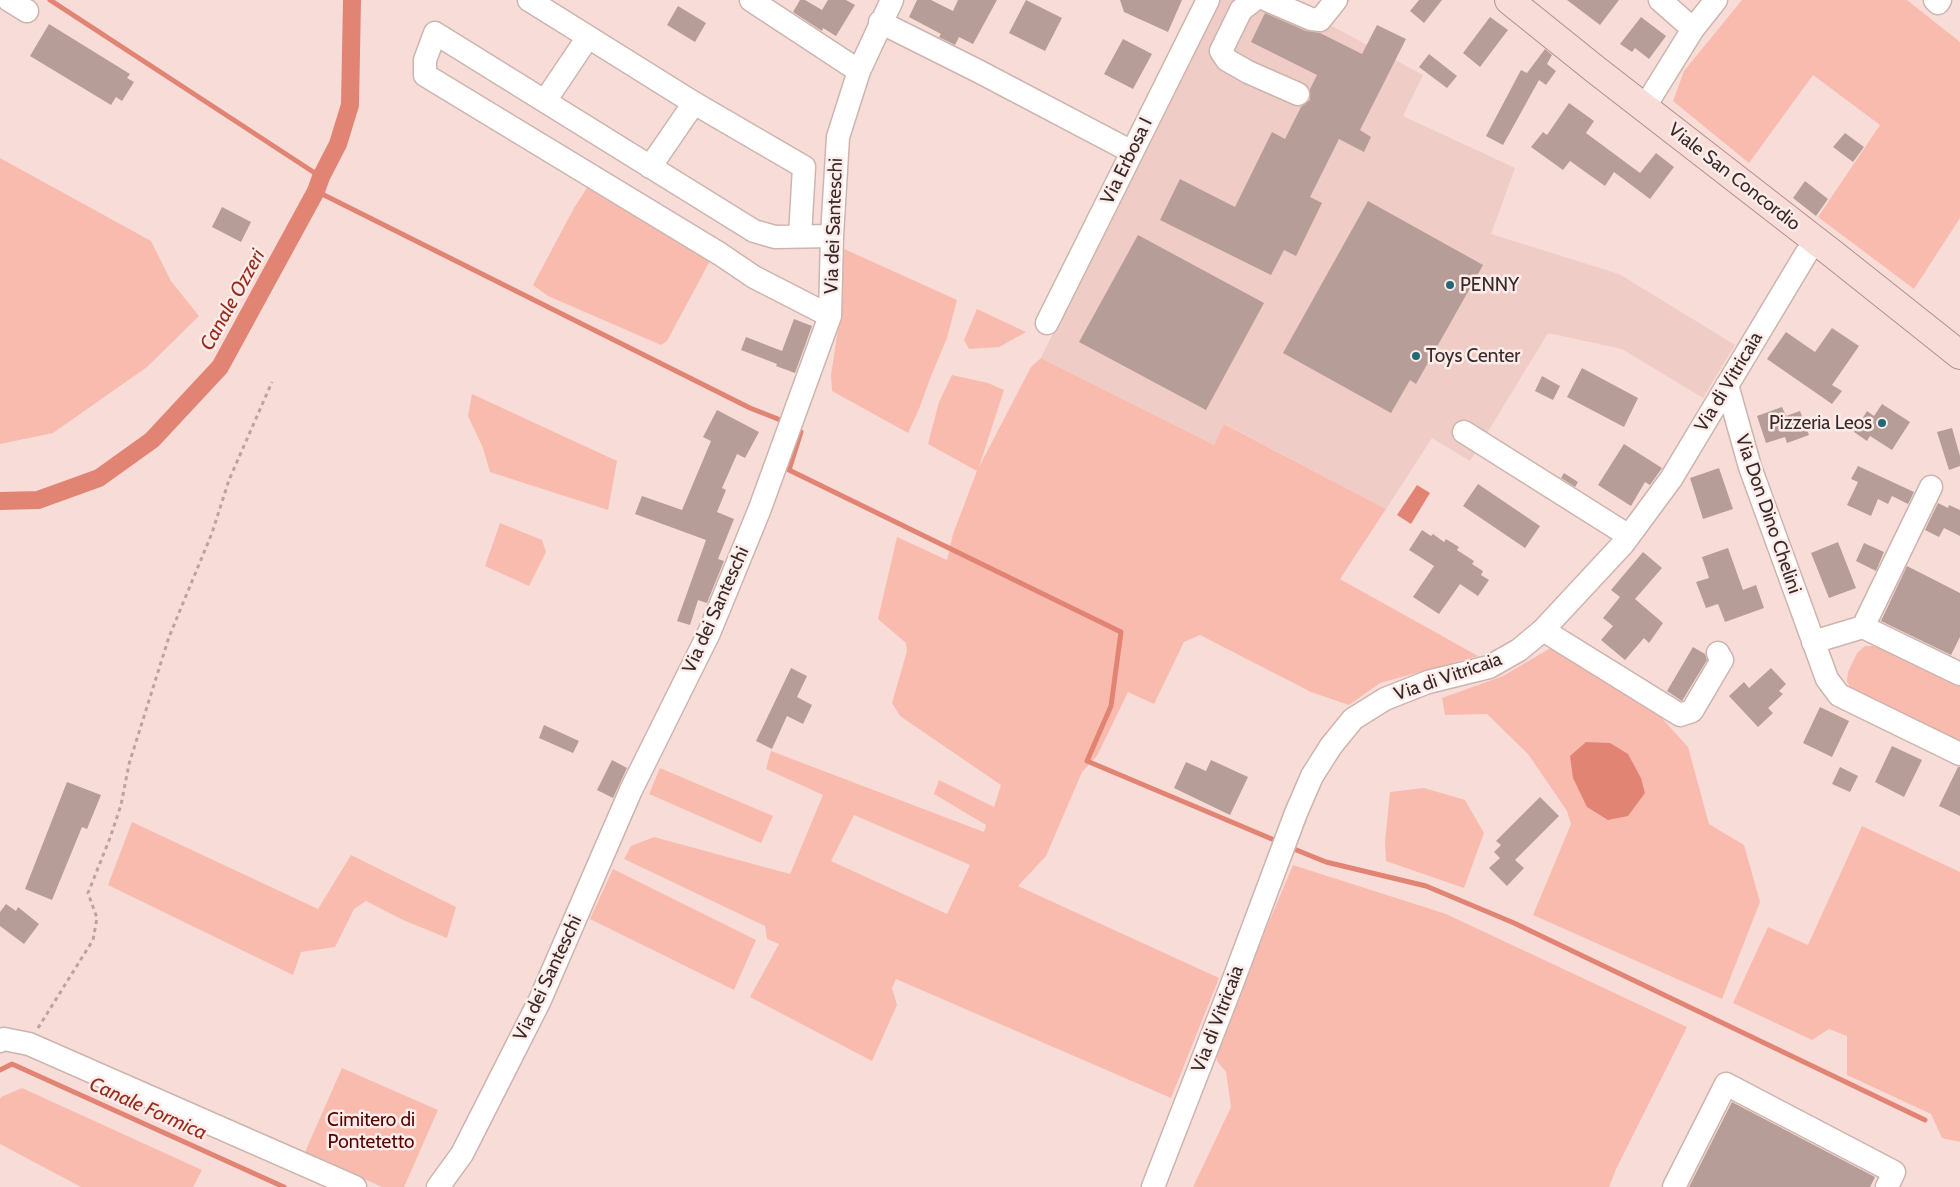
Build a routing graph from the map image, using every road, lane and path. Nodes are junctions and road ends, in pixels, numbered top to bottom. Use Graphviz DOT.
graph roads {
  1 [pos="529,0"];
  2 [pos="751,0"];
  3 [pos="892,0"];
  4 [pos="1208,0"];
  5 [pos="1254,0"];
  6 [pos="1267,0"];
  7 [pos="1336,0"];
  8 [pos="1509,0"];
  9 [pos="1660,0"];
  10 [pos="1716,0"];
  11 [pos="1935,0"];
  12 [pos="1940,0"];
  13 [pos="880,22"];
  14 [pos="1693,29"];
  15 [pos="588,37"];
  16 [pos="859,71"];
  17 [pos="1298,94"];
  18 [pos="545,101"];
  19 [pos="694,103"];
  20 [pos="1644,108"];
  21 [pos="1132,152"];
  22 [pos="650,167"];
  23 [pos="800,236"];
  24 [pos="832,236"];
  25 [pos="1816,240"];
  26 [pos="830,316"];
  27 [pos="1047,323"];
  28 [pos="1960,355"];
  29 [pos="272,382"];
  30 [pos="1726,385"];
  31 [pos="1462,435"];
  32 [pos="1931,487"];
  33 [pos="1626,540"];
  34 [pos="1863,627"];
  35 [pos="1543,630"];
  36 [pos="1813,642"];
  37 [pos="1718,653"];
  38 [pos="1960,674"];
  39 [pos="1960,754"];
  40 [pos="0,1041"];
  41 [pos="29,1044"];
  42 [pos="355,1187"];
  43 [pos="438,1187"];
  44 [pos="1153,1187"];
  45 [pos="1674,1187"];
  46 [pos="1886,1187"];
  1 -- 15 [label="street"];
  2 -- 16 [label="street"];
  3 -- 13 [label="street, Via dei Santeschi"];
  4 -- 21 [label="street, Via Erbosa I"];
  5 -- 17 [label="street"];
  6 -- 7 [label="street"];
  8 -- 20 [label="main road, Viale San Concordio"];
  9 -- 14 [label="street"];
  10 -- 14 [label="street"];
  11 -- 12 [label="street"];
  13 -- 16 [label="street, Via dei Santeschi"];
  13 -- 21 [label="street"];
  14 -- 20 [label="street"];
  15 -- 18 [label="street"];
  15 -- 19 [label="street"];
  16 -- 24 [label="street, Via dei Santeschi"];
  18 -- 22 [label="street"];
  18 -- 26 [label="street"];
  19 -- 22 [label="street"];
  19 -- 23 [label="street"];
  20 -- 25 [label="main road, Viale San Concordio"];
  21 -- 27 [label="street, Via Erbosa I"];
  22 -- 23 [label="street"];
  23 -- 24 [label="street"];
  24 -- 26 [label="street, Via dei Santeschi"];
  25 -- 28 [label="main road, Viale San Concordio"];
  25 -- 30 [label="street, Via di Vitricaia"];
  26 -- 43 [label="street, Via dei Santeschi"];
  29 -- 41 [label="path"];
  30 -- 33 [label="street, Via di Vitricaia"];
  30 -- 36 [label="street, Via Don Dino Chelini"];
  31 -- 33 [label="street"];
  32 -- 34 [label="street"];
  33 -- 35 [label="street, Via di Vitricaia"];
  34 -- 36 [label="street"];
  34 -- 38 [label="street"];
  35 -- 37 [label="street"];
  35 -- 44 [label="street, Via di Vitricaia"];
  36 -- 39 [label="street, Via Don Dino Chelini"];
  40 -- 41 [label="street"];
  41 -- 42 [label="street"];
  45 -- 46 [label="street"];
}
